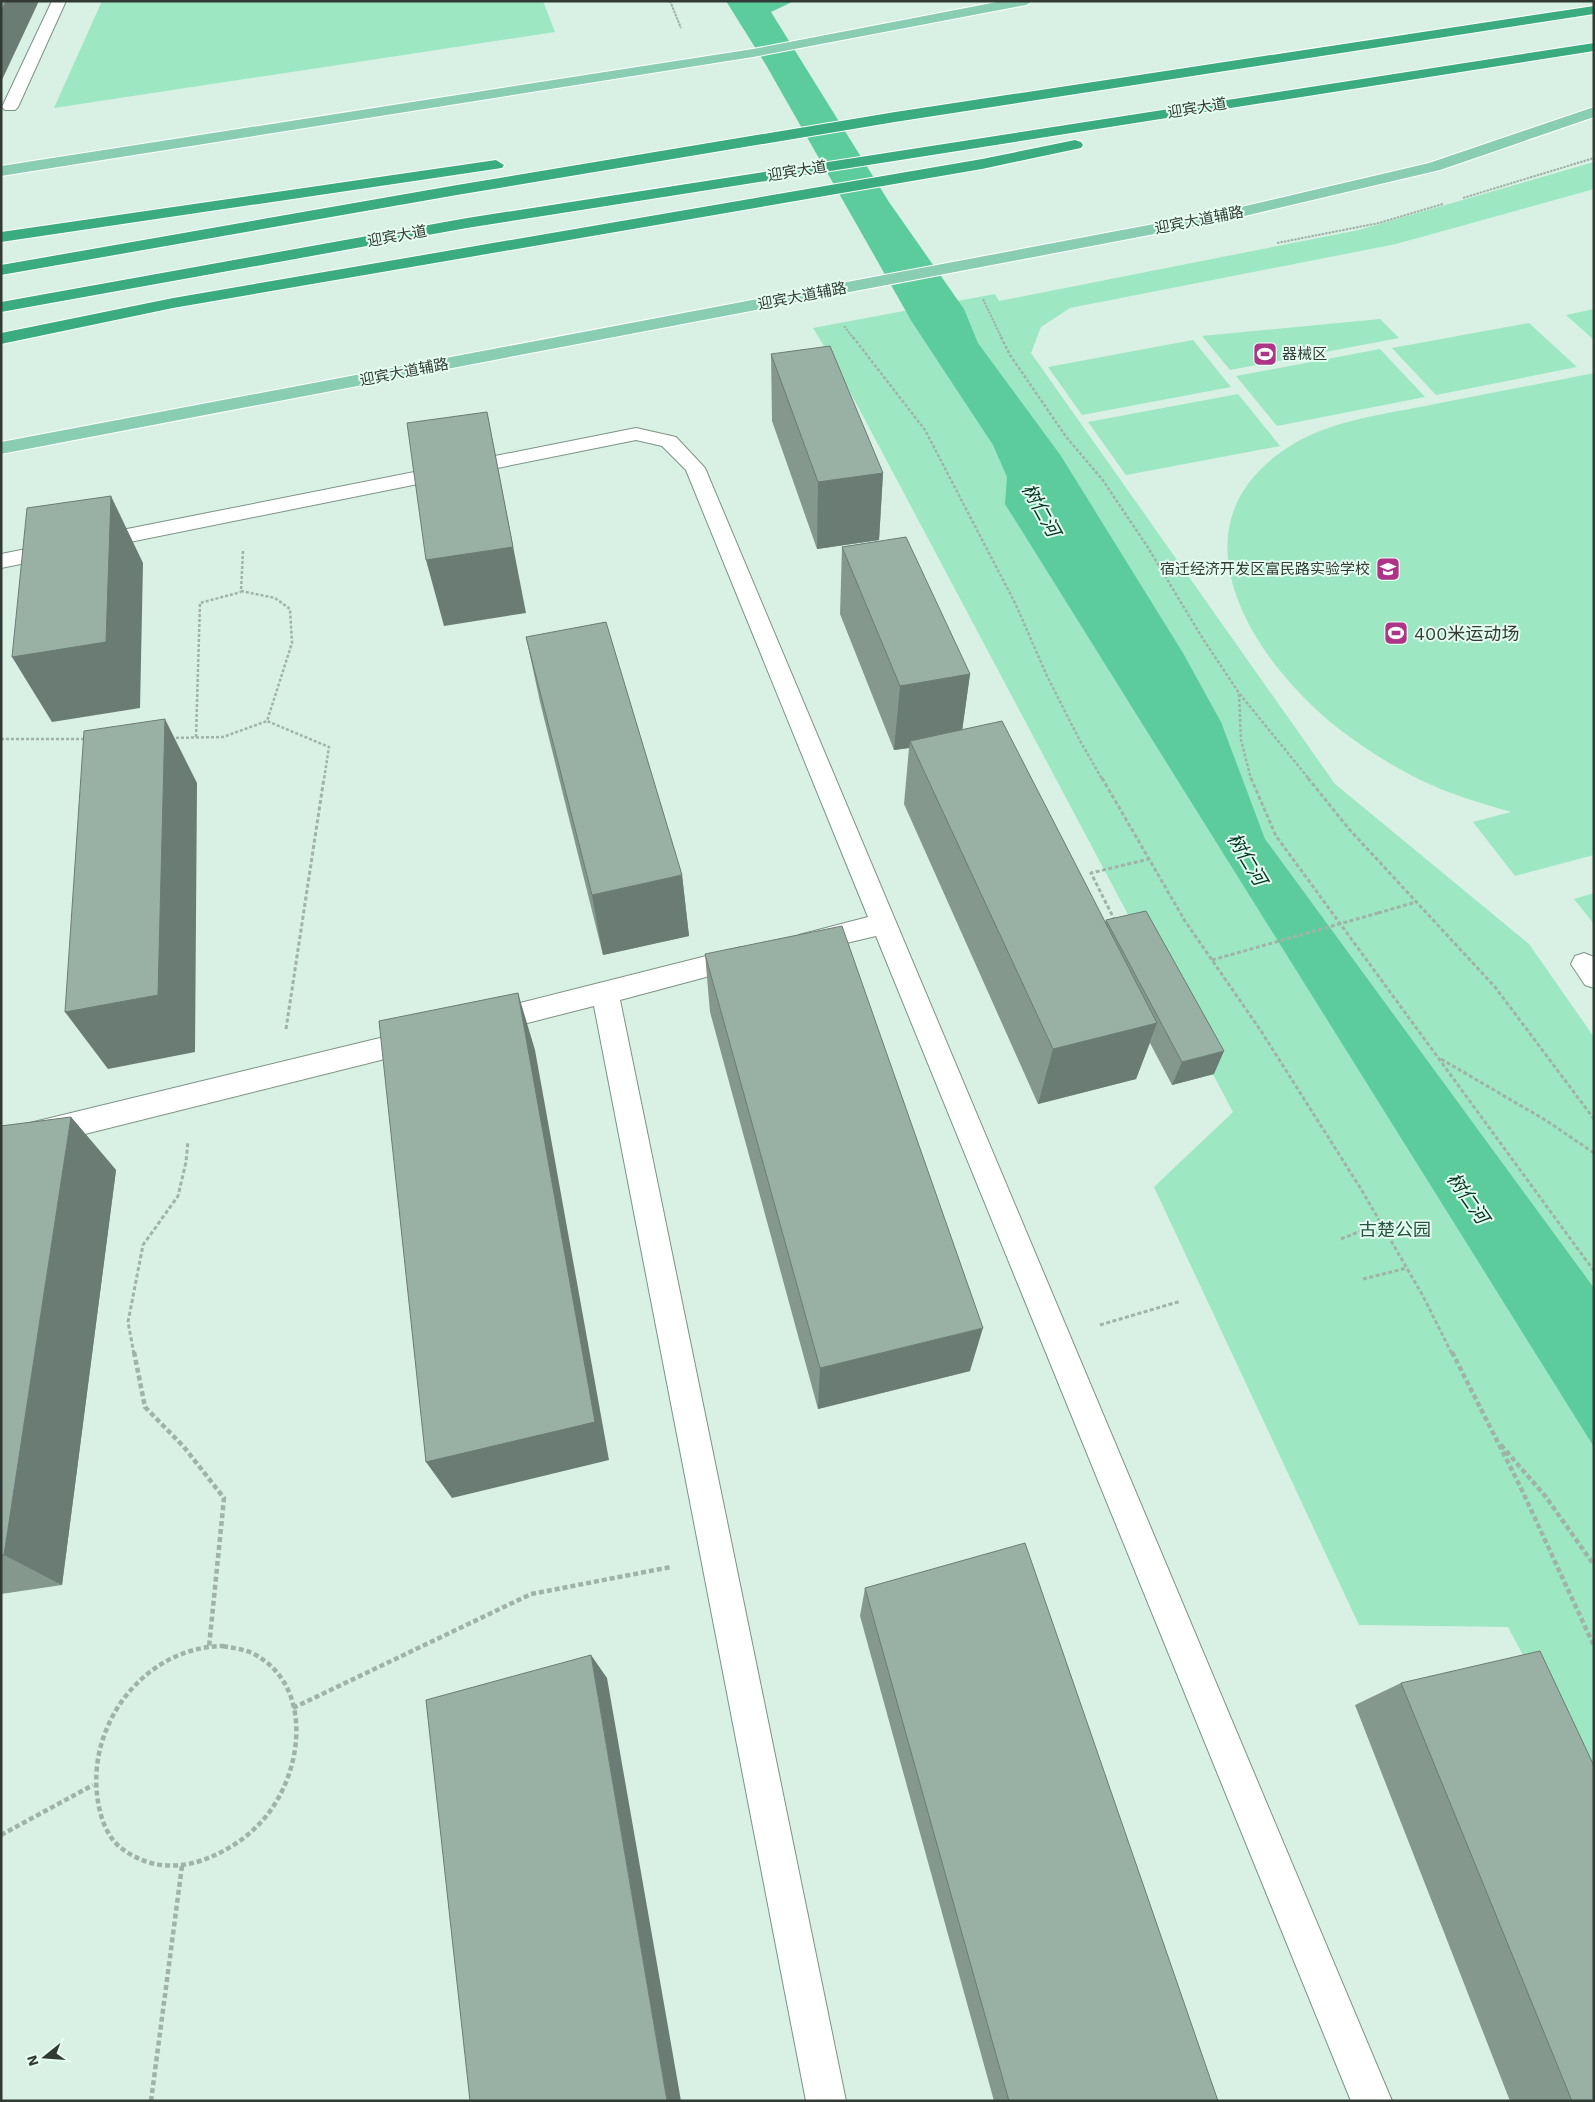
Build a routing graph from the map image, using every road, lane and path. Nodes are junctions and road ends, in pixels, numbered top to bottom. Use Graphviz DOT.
graph roads {
  1 [pos="59,1"];
  2 [pos="670,1"];
  3 [pos="1026,1"];
  4 [pos="1594,9"];
  5 [pos="683,32"];
  6 [pos="1594,47"];
  7 [pos="1463,66"];
  8 [pos="10,107"];
  9 [pos="1594,112"];
  10 [pos="895,117"];
  11 [pos="594,151"];
  12 [pos="516,162"];
  13 [pos="1,171"];
  14 [pos="1,237"];
  15 [pos="1,270"];
  16 [pos="983,299"];
  17 [pos="1,307"];
  18 [pos="844,326"];
  19 [pos="1,339"];
  20 [pos="1,448"];
  21 [pos="244,512"];
  22 [pos="1,561"];
  23 [pos="241,592"];
  24 [pos="1239,692"];
  25 [pos="267,721"];
  26 [pos="196,737"];
  27 [pos="167,738"];
  28 [pos="1,739"];
  29 [pos="89,739"];
  30 [pos="1149,859"];
  31 [pos="1416,902"];
  32 [pos="884,924"];
  33 [pos="1117,926"];
  34 [pos="1212,960"];
  35 [pos="605,993"];
  36 [pos="1438,1058"];
  37 [pos="280,1074"];
  38 [pos="190,1096"];
  39 [pos="1594,1119"];
  40 [pos="1,1143"];
  41 [pos="1594,1153"];
  42 [pos="1380,1224"];
  43 [pos="1340,1239"];
  44 [pos="1407,1268"];
  45 [pos="1594,1271"];
  46 [pos="1363,1279"];
  47 [pos="1182,1301"];
  48 [pos="1056,1337"];
  49 [pos="1496,1440"];
  50 [pos="718,1559"];
  51 [pos="1594,1565"];
  52 [pos="1594,1646"];
  53 [pos="209,1647"];
  54 [pos="293,1708"];
  55 [pos="93,1785"];
  56 [pos="1,1835"];
  57 [pos="182,1866"];
  58 [pos="151,2101"];
  59 [pos="826,2101"];
  60 [pos="1372,2101"];
  1 -- 8 [label="lane"];
  2 -- 5 [label="path"];
  3 -- 13 [label="main road"];
  4 -- 10 [label="highway, 迎宾大道"];
  6 -- 7 [label="highway, 迎宾大道"];
  7 -- 17 [label="highway, 迎宾大道"];
  7 -- 19 [label="highway"];
  9 -- 20 [label="main road, 迎宾大道辅路"];
  10 -- 11 [label="highway"];
  10 -- 15 [label="highway, 迎宾大道"];
  12 -- 14 [label="highway"];
  16 -- 24 [label="path"];
  18 -- 30 [label="path"];
  21 -- 22 [label="lane"];
  21 -- 23 [label="path"];
  21 -- 32 [label="lane"];
  23 -- 25 [label="path"];
  23 -- 26 [label="path"];
  24 -- 31 [label="path"];
  24 -- 36 [label="path"];
  25 -- 26 [label="path"];
  25 -- 37 [label="path"];
  26 -- 27 [label="path"];
  28 -- 29 [label="path"];
  30 -- 33 [label="path"];
  30 -- 34 [label="path"];
  31 -- 34 [label="path, bridge"];
  31 -- 39 [label="path"];
  32 -- 35 [label="lane"];
  32 -- 48 [label="lane"];
  34 -- 42 [label="path"];
  35 -- 37 [label="lane"];
  35 -- 50 [label="lane"];
  36 -- 41 [label="path"];
  36 -- 45 [label="path"];
  37 -- 38 [label="lane"];
  38 -- 40 [label="lane"];
  38 -- 53 [label="path"];
  42 -- 43 [label="path"];
  42 -- 44 [label="path"];
  44 -- 46 [label="path"];
  44 -- 49 [label="path"];
  47 -- 48 [label="path"];
  48 -- 60 [label="lane"];
  49 -- 51 [label="path"];
  49 -- 52 [label="path"];
  50 -- 54 [label="path"];
  50 -- 59 [label="lane"];
  53 -- 54 [label="path"];
  53 -- 55 [label="path"];
  54 -- 57 [label="path"];
  55 -- 56 [label="path"];
  55 -- 57 [label="path"];
  57 -- 58 [label="path"];
}
